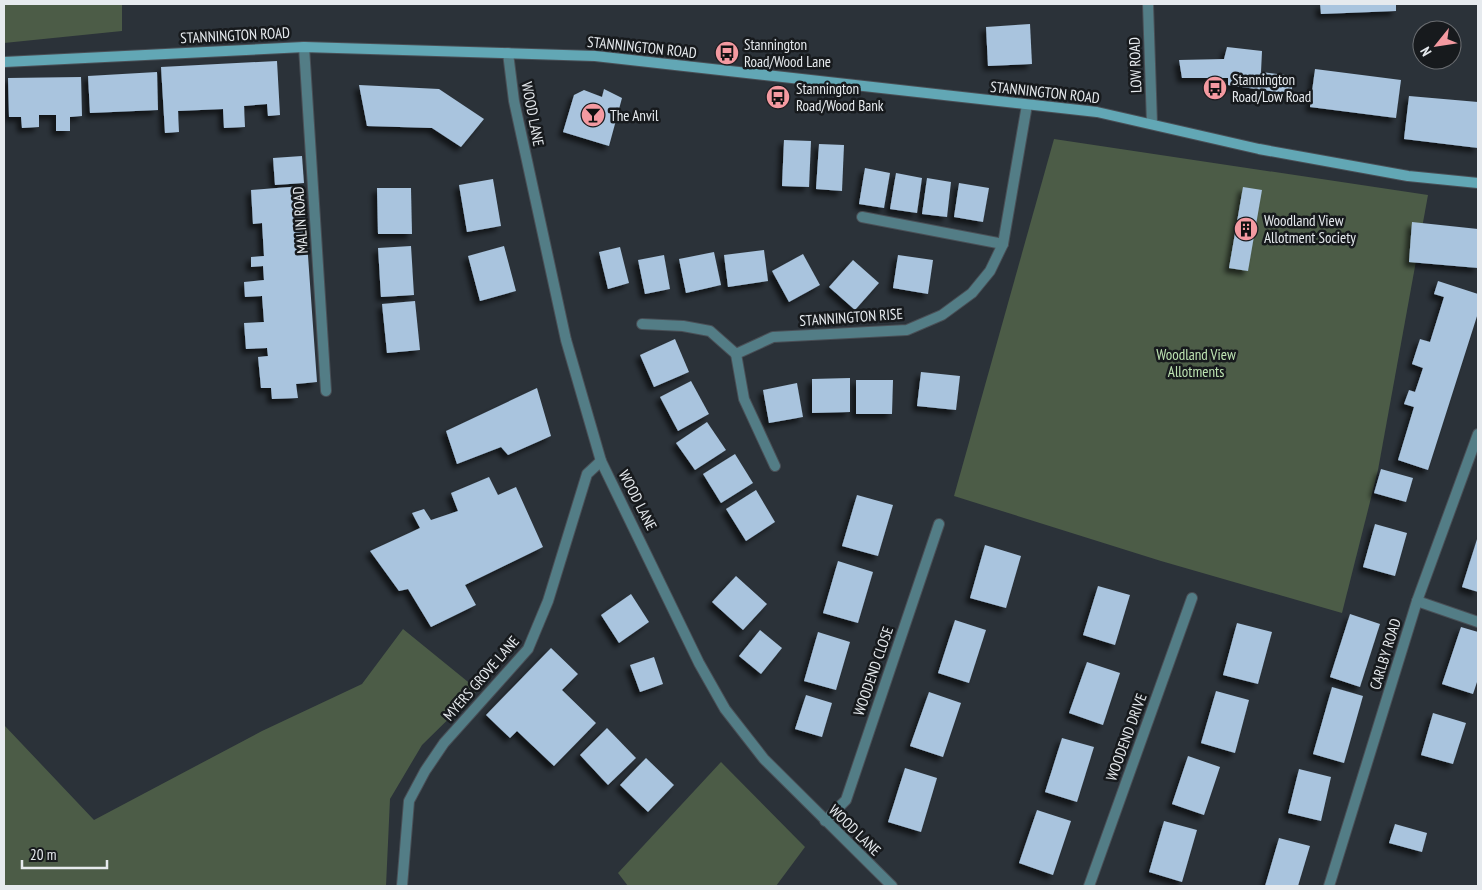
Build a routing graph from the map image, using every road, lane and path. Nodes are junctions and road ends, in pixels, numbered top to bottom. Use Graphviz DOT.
graph roads {
  1 [pos="1148,4"];
  2 [pos="304,47"];
  3 [pos="508,53"];
  4 [pos="4,62"];
  5 [pos="1027,105"];
  6 [pos="1152,124"];
  7 [pos="1478,183"];
  8 [pos="862,217"];
  9 [pos="1003,244"];
  10 [pos="642,324"];
  11 [pos="736,354"];
  12 [pos="326,390"];
  13 [pos="1478,434"];
  14 [pos="601,460"];
  15 [pos="775,466"];
  16 [pos="939,524"];
  17 [pos="1192,598"];
  18 [pos="1417,601"];
  19 [pos="1478,622"];
  20 [pos="825,821"];
  21 [pos="402,886"];
  22 [pos="892,886"];
  23 [pos="1089,886"];
  24 [pos="1329,886"];
  1 -- 6 [label="street, LOW ROAD"];
  2 -- 3 [label="main road, STANNINGTON ROAD"];
  2 -- 4 [label="main road, STANNINGTON ROAD"];
  2 -- 12 [label="street, MALIN ROAD"];
  3 -- 5 [label="main road, STANNINGTON ROAD"];
  3 -- 14 [label="street, WOOD LANE"];
  5 -- 6 [label="main road, STANNINGTON ROAD"];
  5 -- 9 [label="street, STANNINGTON RISE"];
  6 -- 7 [label="main road, STANNINGTON ROAD"];
  8 -- 9 [label="street"];
  9 -- 11 [label="street, STANNINGTON RISE"];
  10 -- 11 [label="street"];
  11 -- 15 [label="street"];
  13 -- 18 [label="street, CARLBY ROAD"];
  14 -- 20 [label="street, WOOD LANE"];
  14 -- 21 [label="street, MYERS GROVE LANE"];
  16 -- 20 [label="street, WOODEND CLOSE"];
  17 -- 23 [label="street, WOODEND DRIVE"];
  18 -- 19 [label="street"];
  18 -- 24 [label="street, CARLBY ROAD"];
  20 -- 22 [label="street, WOOD LANE"];
}
